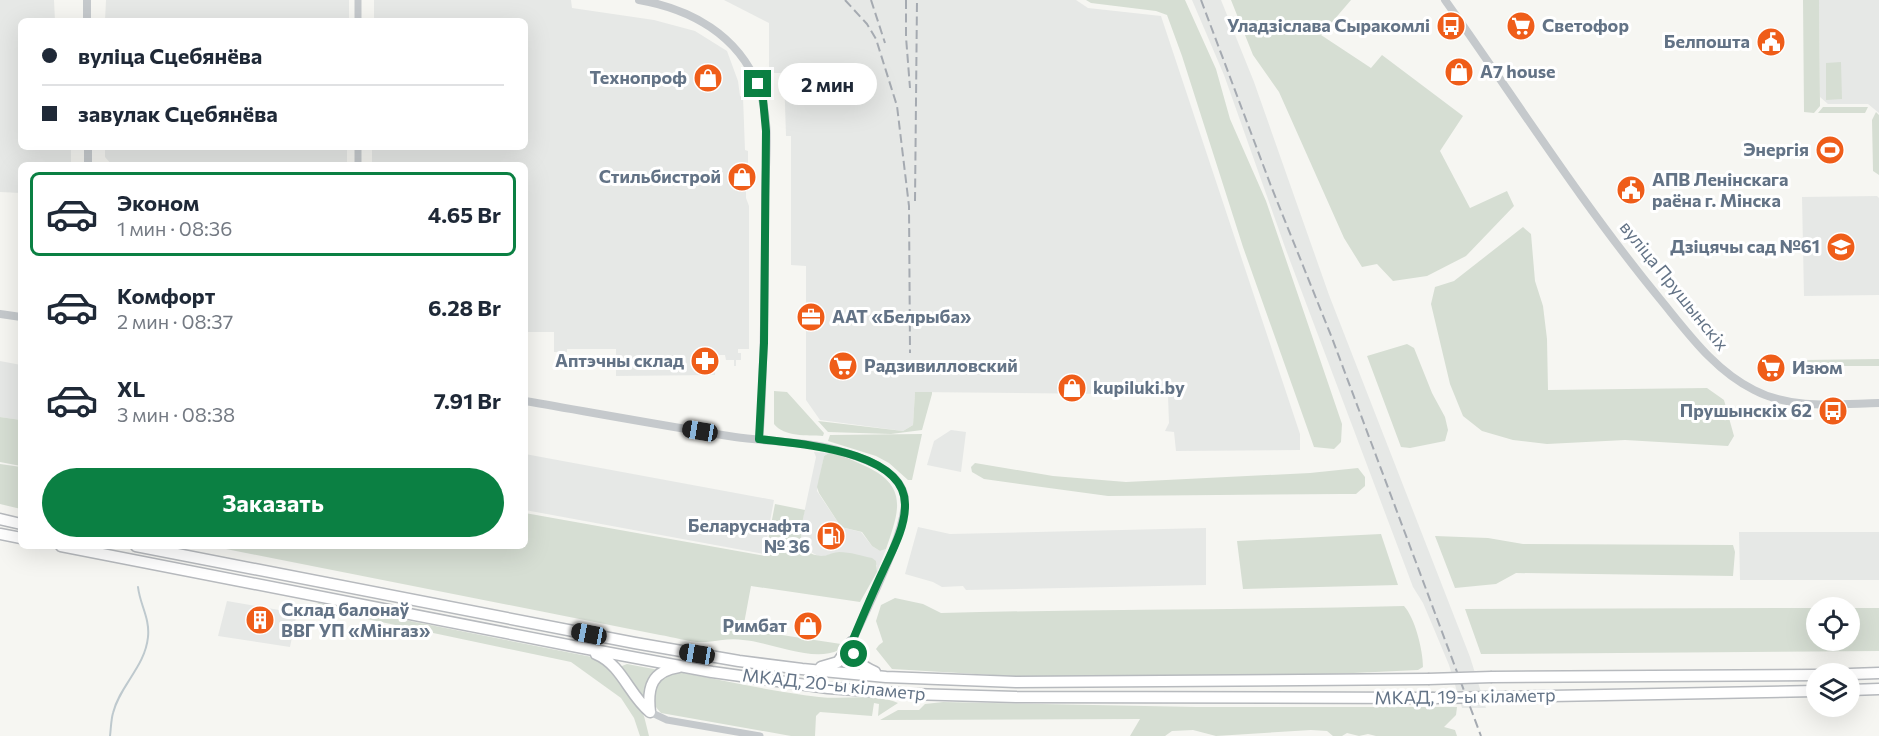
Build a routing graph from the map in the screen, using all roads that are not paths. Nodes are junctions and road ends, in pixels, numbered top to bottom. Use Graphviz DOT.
graph roads {
  1 [pos="87,0"];
  2 [pos="358,0"];
  3 [pos="639,0"];
  4 [pos="1445,0"];
  5 [pos="87,18"];
  6 [pos="358,18"];
  7 [pos="0,314"];
  8 [pos="18,317"];
  9 [pos="528,402"];
  10 [pos="1879,403"];
  11 [pos="759,439"];
  12 [pos="0,519"];
  13 [pos="18,523"];
  14 [pos="0,534"];
  15 [pos="18,537"];
  16 [pos="76,549"];
  17 [pos="151,549"];
  18 [pos="852,642"];
  19 [pos="583,648"];
  20 [pos="686,666"];
  21 [pos="802,669"];
  22 [pos="1879,673"];
  23 [pos="1860,674"];
  24 [pos="1806,675"];
  25 [pos="886,677"];
  26 [pos="1114,683"];
  27 [pos="1879,689"];
  28 [pos="1860,690"];
  29 [pos="1806,691"];
  30 [pos="1114,698"];
  31 [pos="650,712"];
  32 [pos="760,736"];
  1 -- 5 [label="street"];
  2 -- 6 [label="street"];
  3 -- 11 [label="street"];
  4 -- 10 [label="street, вуліца Прушынскіх"];
  7 -- 8 [label="street"];
  9 -- 11 [label="street"];
  11 -- 18 [label="street"];
  12 -- 13 [label="highway"];
  14 -- 15 [label="highway"];
  16 -- 19 [label="highway, МКАД, 20-ы кіламетр"];
  17 -- 21 [label="highway, МКАД, 20-ы кіламетр"];
  18 -- 21 [label="highway"];
  18 -- 25 [label="highway"];
  19 -- 20 [label="highway, МКАД, 20-ы кіламетр"];
  19 -- 31 [label="highway"];
  20 -- 30 [label="highway, МКАД, 20-ы кіламетр"];
  20 -- 31 [label="highway"];
  21 -- 25 [label="highway, МКАД, 20-ы кіламетр"];
  22 -- 23 [label="highway"];
  24 -- 26 [label="highway, МКАД, 19-ы кіламетр, bridge"];
  25 -- 26 [label="highway, МКАД, 20-ы кіламетр"];
  27 -- 28 [label="highway"];
  29 -- 30 [label="highway, МКАД, 19-ы кіламетр, bridge"];
  31 -- 32 [label="street"];
}
